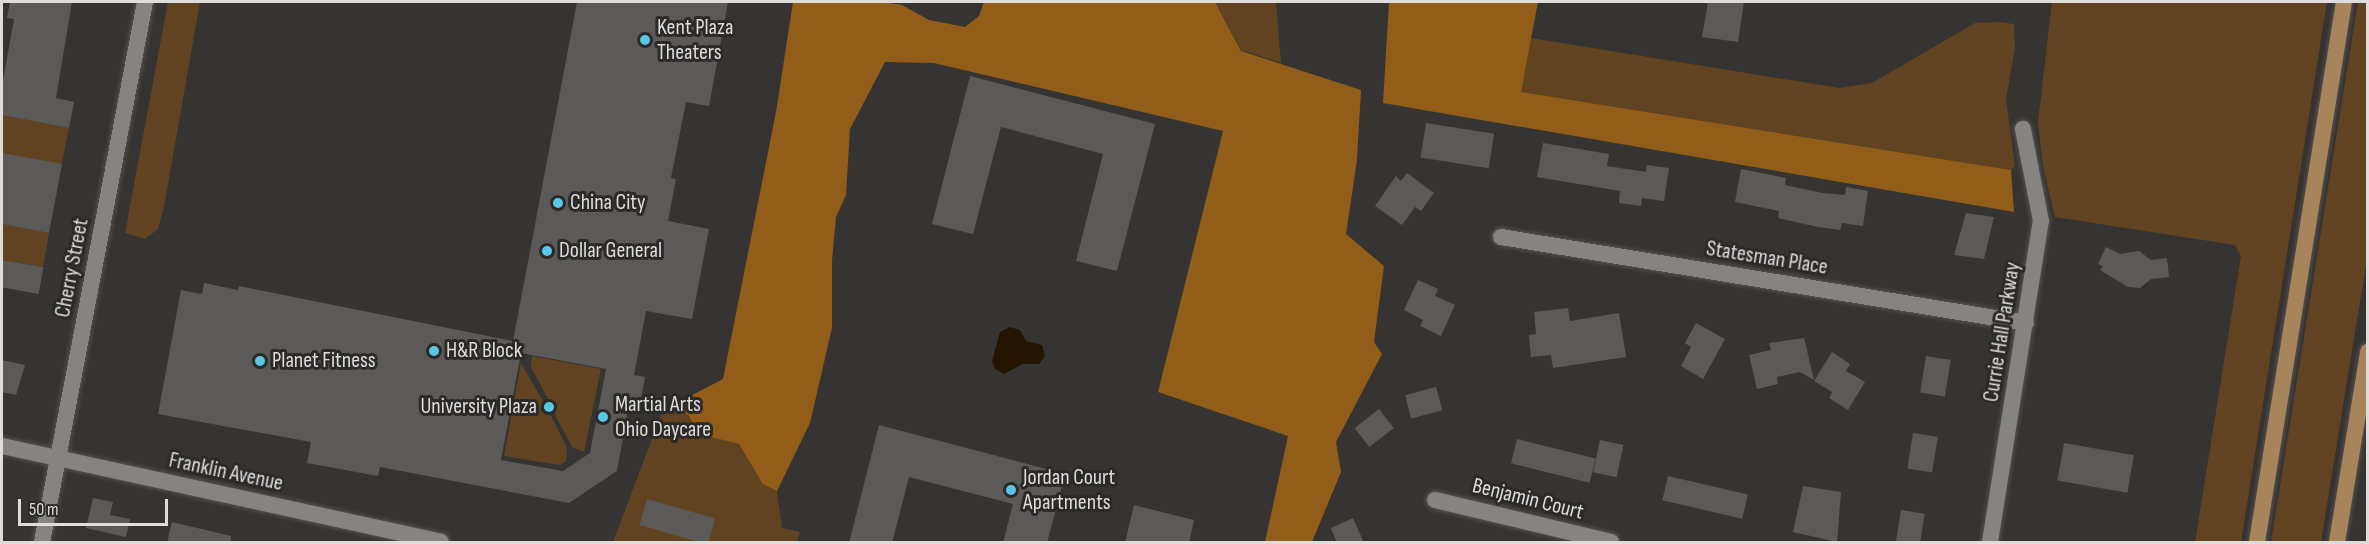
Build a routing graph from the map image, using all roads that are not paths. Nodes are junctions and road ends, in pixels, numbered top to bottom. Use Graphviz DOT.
graph roads {
  1 [pos="145,2"];
  2 [pos="2344,2"];
  3 [pos="2023,129"];
  4 [pos="1501,237"];
  5 [pos="2026,323"];
  6 [pos="2367,352"];
  7 [pos="2,446"];
  8 [pos="57,458"];
  9 [pos="1435,500"];
  10 [pos="42,543"];
  11 [pos="441,543"];
  12 [pos="1611,543"];
  13 [pos="1990,543"];
  14 [pos="2257,543"];
  15 [pos="2337,543"];
  1 -- 8 [label="street, Cherry Street"];
  2 -- 14 [label="main road"];
  3 -- 5 [label="street, Currie Hall Parkway"];
  4 -- 5 [label="street, Statesman Place"];
  5 -- 13 [label="street, Currie Hall Parkway"];
  6 -- 15 [label="main road"];
  7 -- 8 [label="street, Franklin Avenue"];
  8 -- 10 [label="street, Cherry Street"];
  8 -- 11 [label="street, Franklin Avenue"];
  9 -- 12 [label="street, Benjamin Court"];
}
